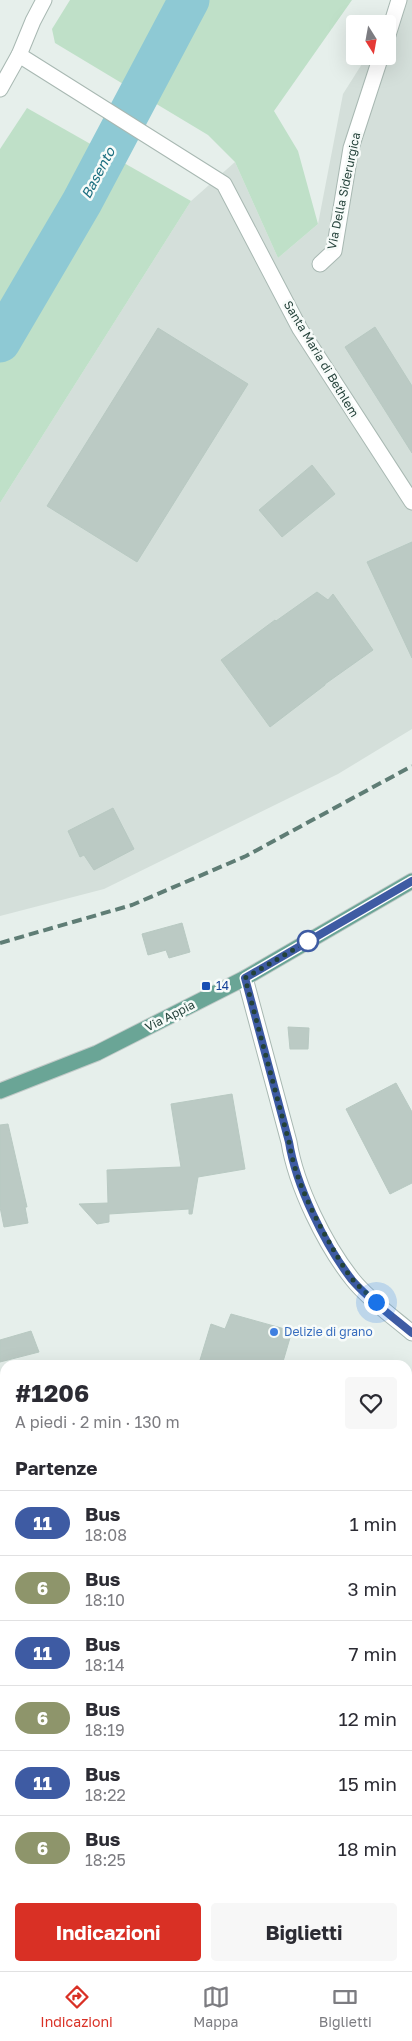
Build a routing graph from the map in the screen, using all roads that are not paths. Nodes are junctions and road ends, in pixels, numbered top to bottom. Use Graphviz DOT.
graph roads {
  1 [pos="44,0"];
  2 [pos="399,0"];
  3 [pos="394,15"];
  4 [pos="20,55"];
  5 [pos="378,65"];
  6 [pos="0,89"];
  7 [pos="320,264"];
  8 [pos="412,502"];
  9 [pos="412,881"];
  10 [pos="245,978"];
  11 [pos="0,1091"];
  12 [pos="412,1333"];
  1 -- 4 [label="street"];
  2 -- 3 [label="street"];
  4 -- 6 [label="street"];
  4 -- 8 [label="street, Santa Maria di Bethlem"];
  5 -- 7 [label="street, Via Della Siderurgica"];
  9 -- 10 [label="main road, Via Appia"];
  10 -- 11 [label="main road, Via Appia"];
  10 -- 12 [label="street"];
}
